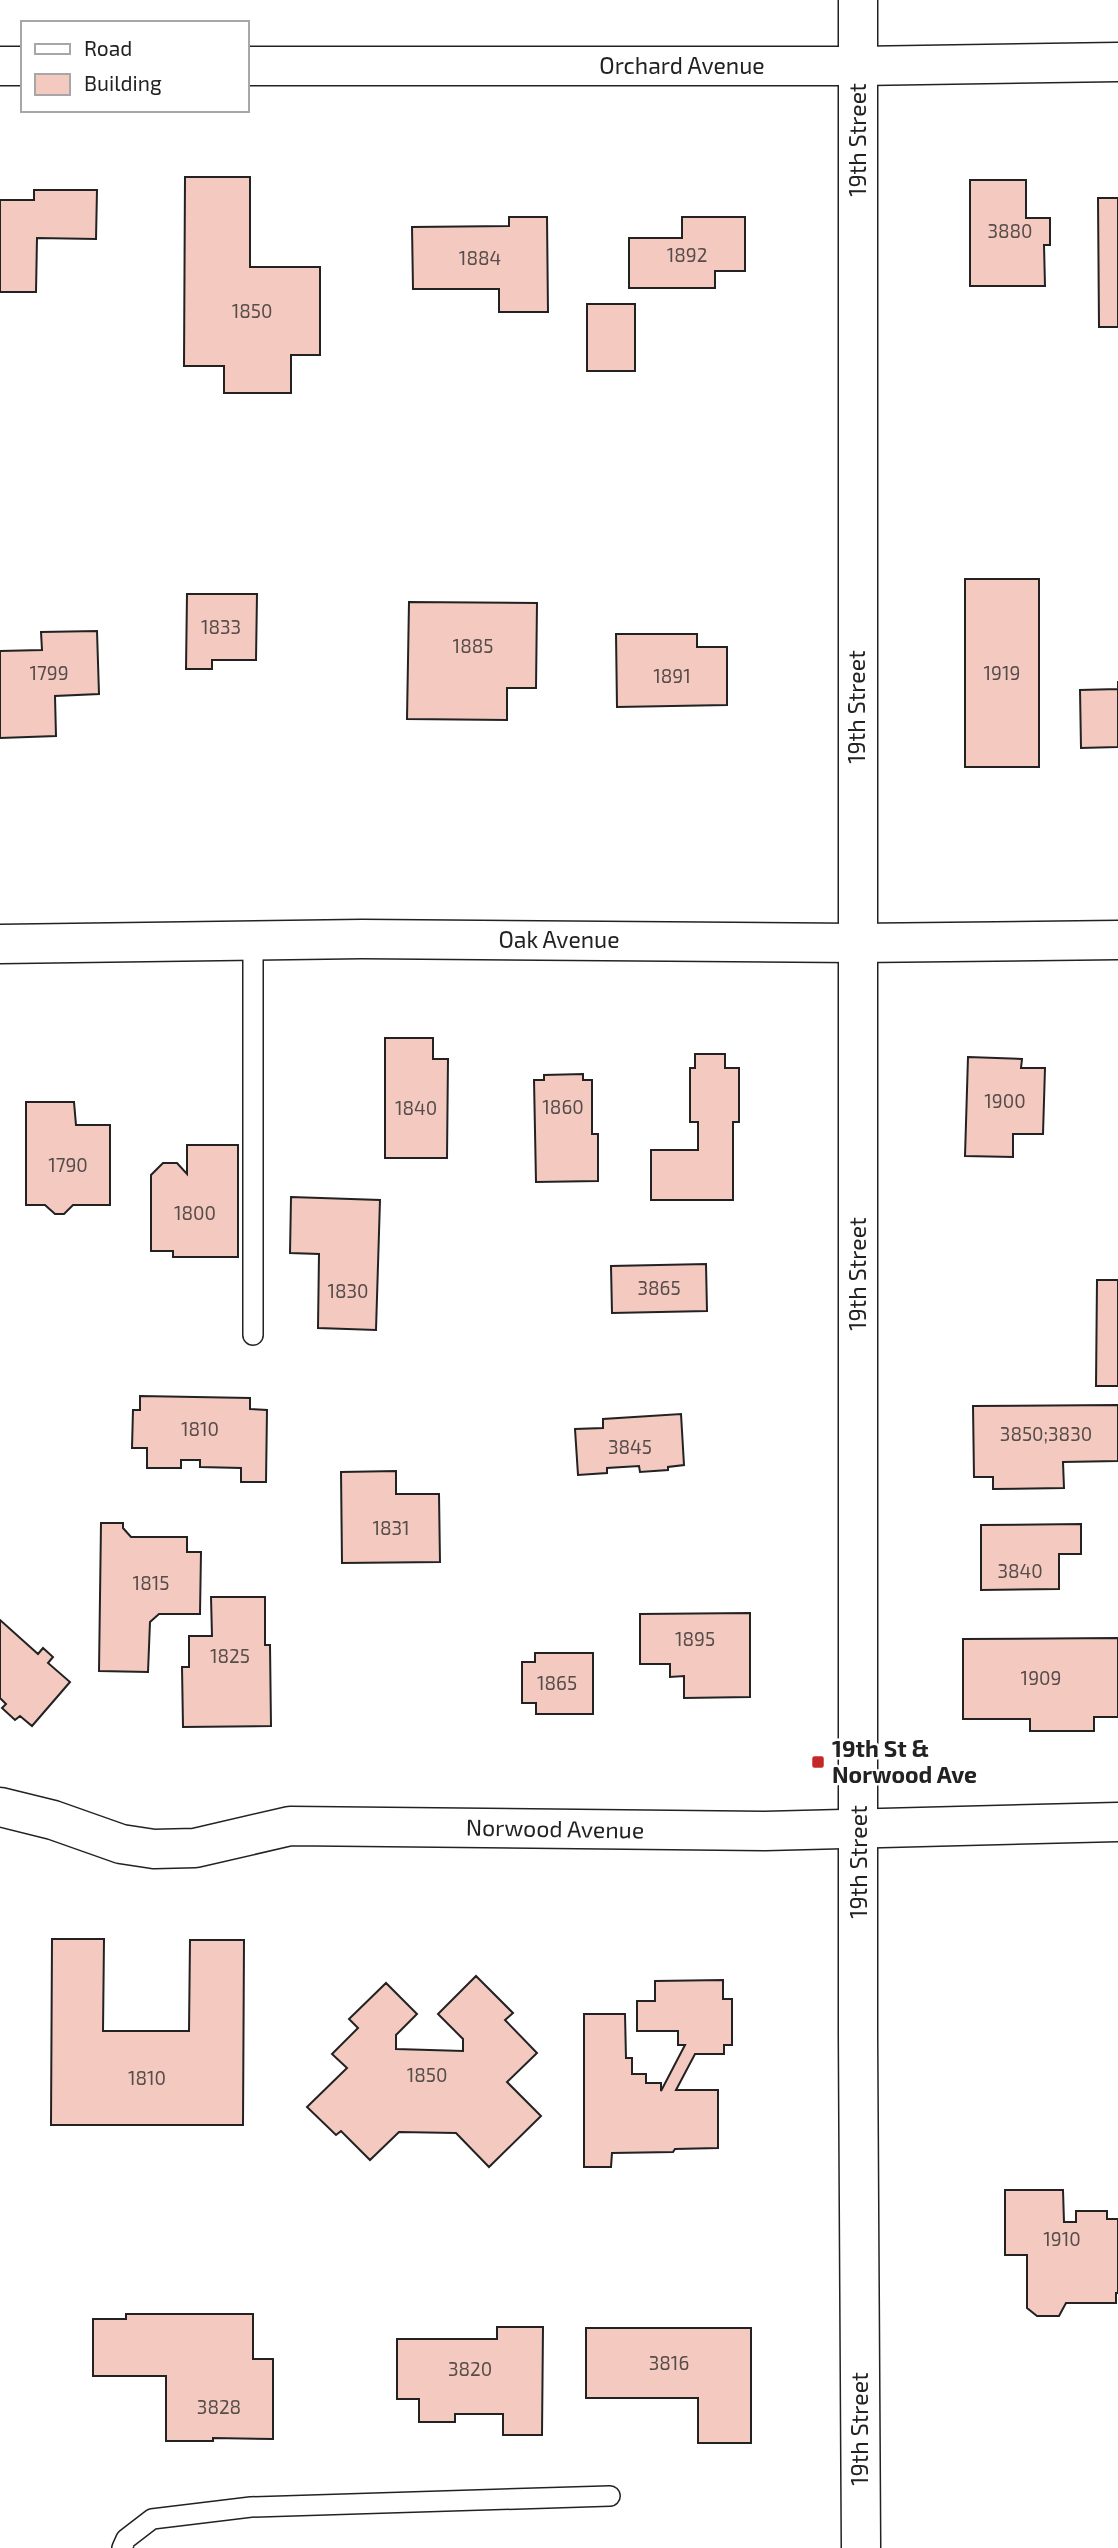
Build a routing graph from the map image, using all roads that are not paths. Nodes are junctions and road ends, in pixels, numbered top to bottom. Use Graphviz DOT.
graph roads {
  1 [pos="858,0"];
  2 [pos="1118,62"];
  3 [pos="0,66"];
  4 [pos="21,66"];
  5 [pos="248,66"];
  6 [pos="858,66"];
  7 [pos="1118,940"];
  8 [pos="253,941"];
  9 [pos="857,943"];
  10 [pos="0,944"];
  11 [pos="253,1335"];
  12 [pos="0,1807"];
  13 [pos="1118,1822"];
  14 [pos="859,1829"];
  15 [pos="610,2496"];
  16 [pos="122,2548"];
  17 [pos="861,2548"];
  1 -- 6 [label="street, 19th Street"];
  2 -- 6 [label="street, Orchard Avenue"];
  3 -- 4 [label="street"];
  5 -- 6 [label="street, Orchard Avenue"];
  6 -- 9 [label="street, 19th Street"];
  7 -- 9 [label="street, Oak Avenue"];
  8 -- 9 [label="street, Oak Avenue"];
  8 -- 10 [label="street, Oak Avenue"];
  8 -- 11 [label="lane"];
  9 -- 14 [label="street, 19th Street"];
  12 -- 14 [label="street, Norwood Avenue"];
  13 -- 14 [label="street, Norwood Avenue"];
  14 -- 17 [label="street, 19th Street"];
  15 -- 16 [label="lane"];
}
